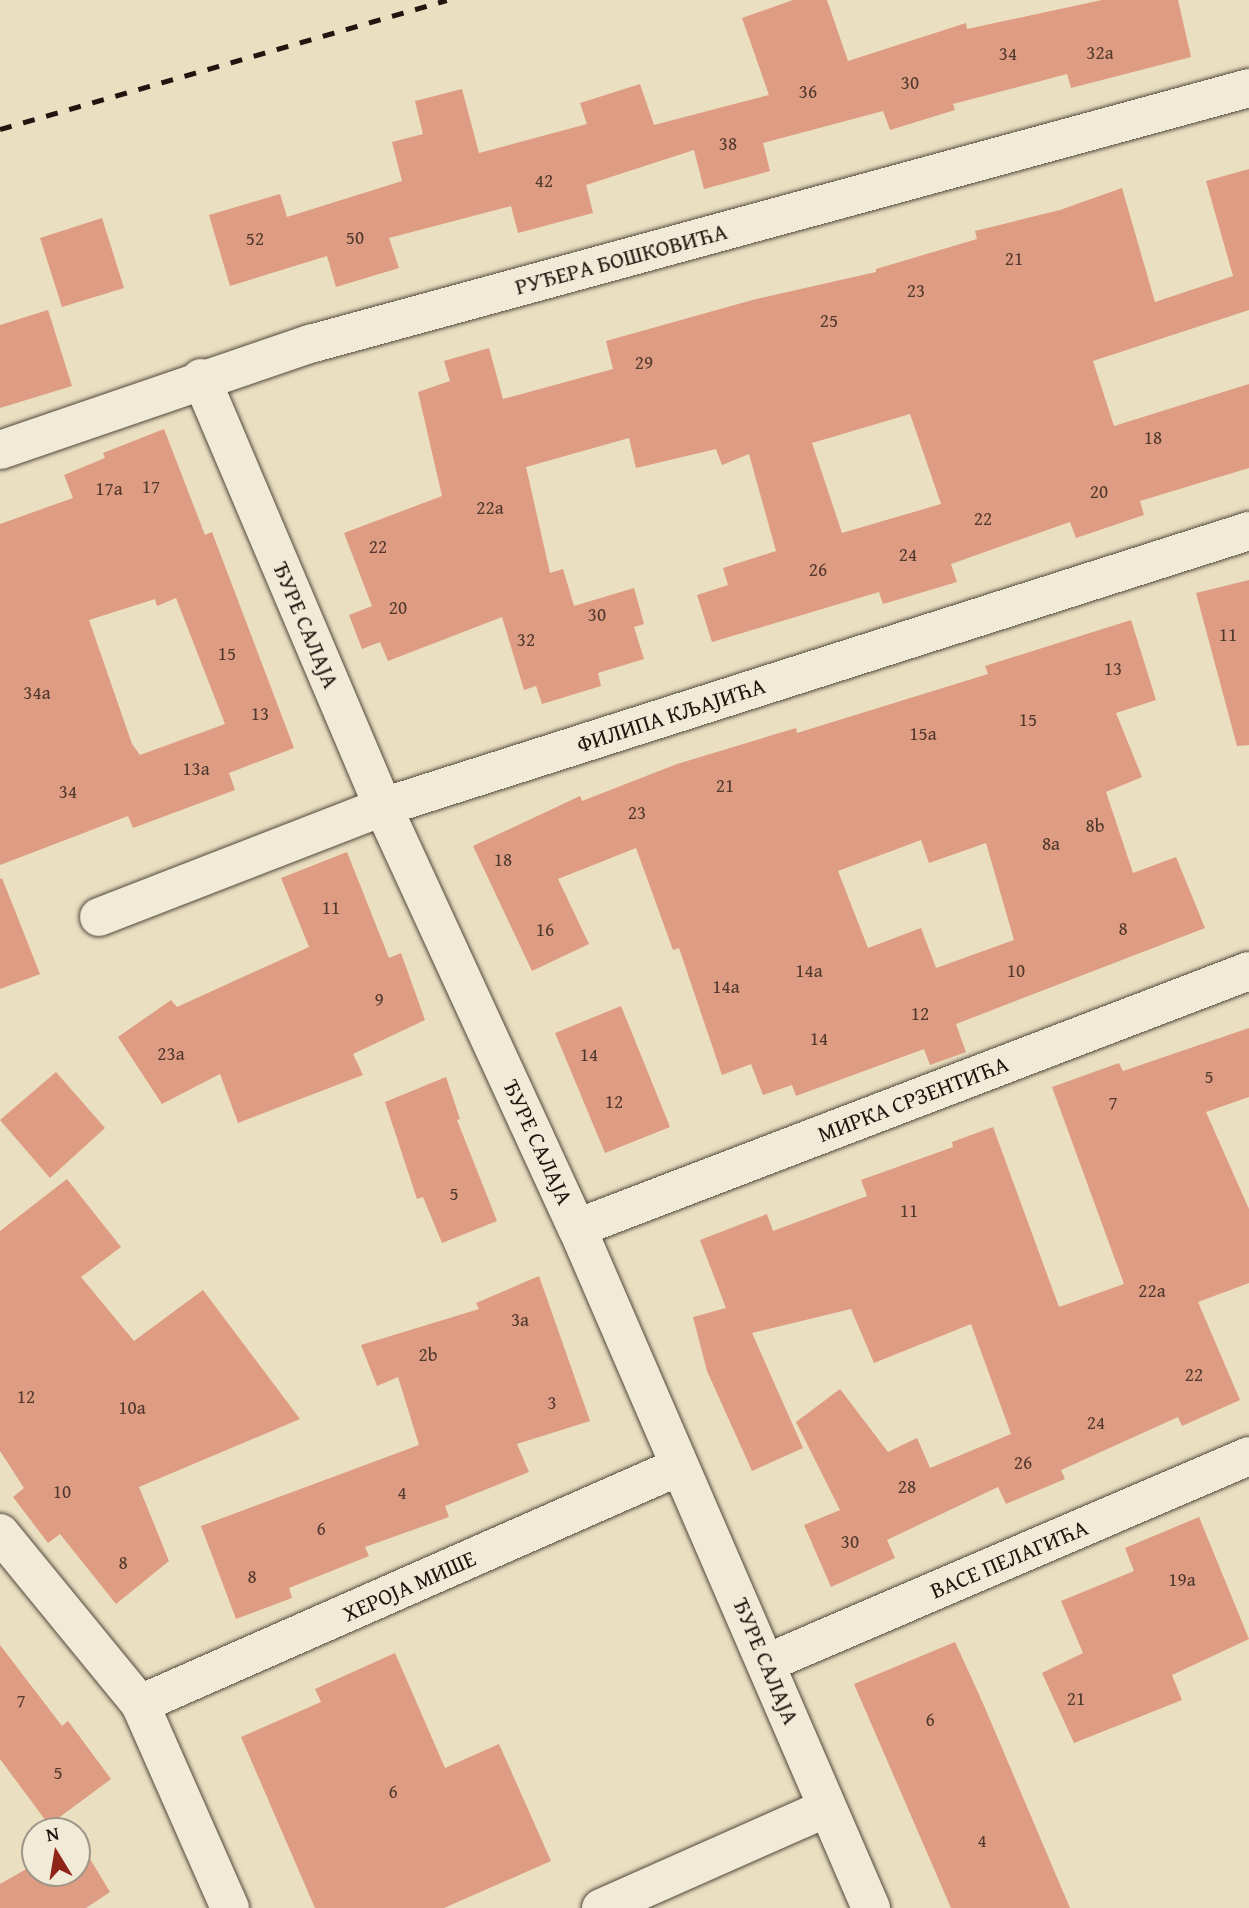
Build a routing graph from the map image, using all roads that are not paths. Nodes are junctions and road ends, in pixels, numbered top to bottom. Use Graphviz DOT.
graph roads {
  1 [pos="1249,88"];
  2 [pos="201,378"];
  3 [pos="0,450"];
  4 [pos="1249,531"];
  5 [pos="383,807"];
  6 [pos="99,917"];
  7 [pos="1249,971"];
  8 [pos="577,1228"];
  9 [pos="1249,1456"];
  10 [pos="678,1467"];
  11 [pos="0,1533"];
  12 [pos="769,1662"];
  13 [pos="139,1704"];
  14 [pos="827,1808"];
  15 [pos="230,1908"];
  16 [pos="601,1908"];
  17 [pos="872,1908"];
  1 -- 2 [label="street, РУЂЕРА БОШКОВИЋА"];
  2 -- 3 [label="street, РУЂЕРА БОШКОВИЋА"];
  2 -- 5 [label="street, ЂУРЕ САЛАЈА"];
  4 -- 5 [label="street, ФИЛИПА КЉАЈИЋА"];
  5 -- 6 [label="street, ФИЛИПА КЉАЈИЋА"];
  5 -- 8 [label="street, ЂУРЕ САЛАЈА"];
  7 -- 8 [label="street, МИРКА СРЗЕНТИЋА"];
  8 -- 10 [label="street, ЂУРЕ САЛАЈА"];
  9 -- 12 [label="street, ВАСЕ ПЕЛАГИЋА"];
  10 -- 12 [label="street, ЂУРЕ САЛАЈА"];
  10 -- 13 [label="street, ХЕРОЈА МИШЕ"];
  11 -- 13 [label="street"];
  12 -- 14 [label="street, ЂУРЕ САЛАЈА"];
  13 -- 15 [label="street"];
  14 -- 16 [label="street"];
  14 -- 17 [label="street, ЂУРЕ САЛАЈА"];
}
